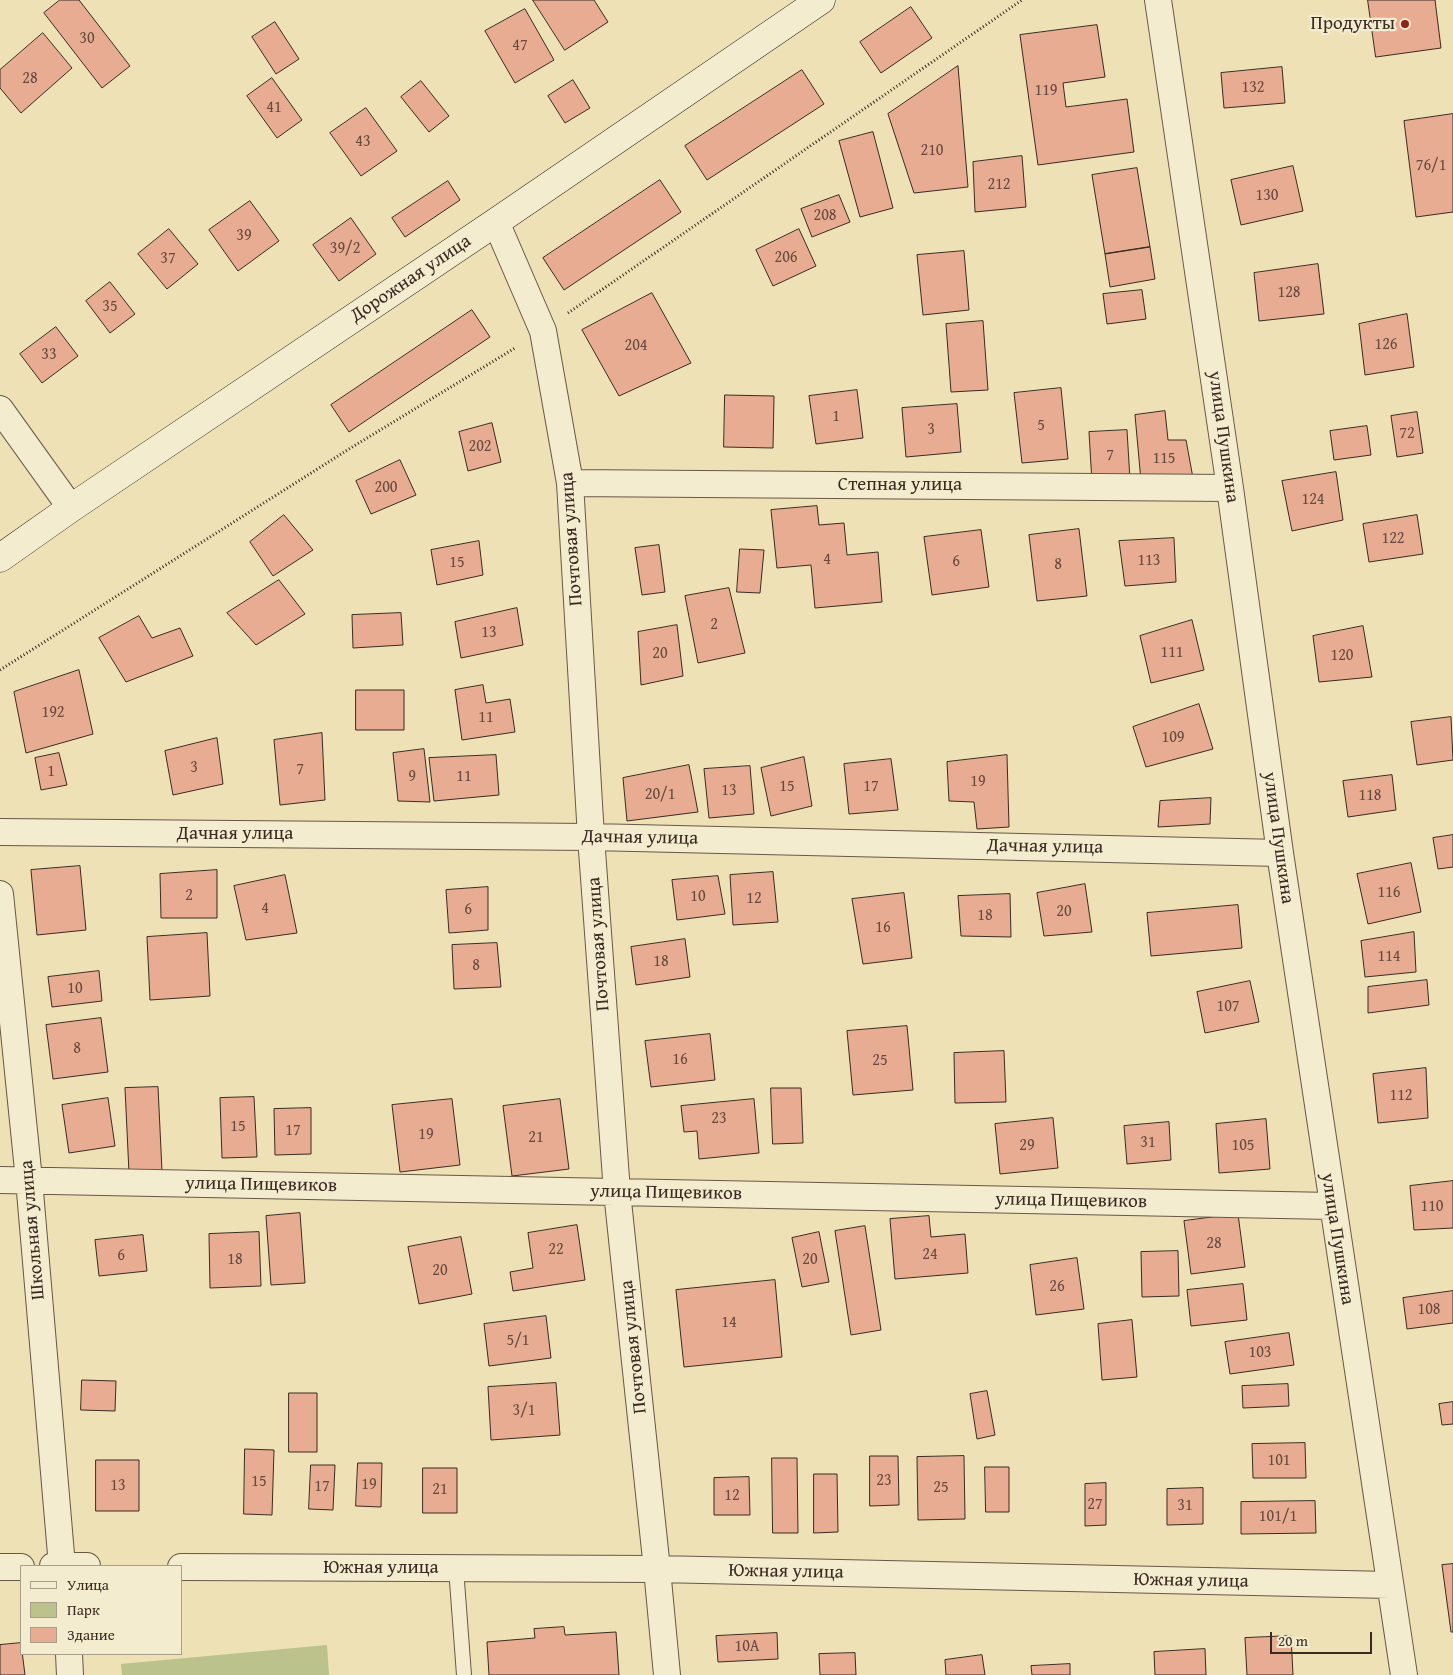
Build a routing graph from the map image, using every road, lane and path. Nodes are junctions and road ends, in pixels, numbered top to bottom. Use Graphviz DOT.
graph roads {
  1 [pos="821,0"];
  2 [pos="1158,0"];
  3 [pos="496,222"];
  4 [pos="0,410"];
  5 [pos="570,483"];
  6 [pos="1230,488"];
  7 [pos="71,508"];
  8 [pos="0,558"];
  9 [pos="0,832"];
  10 [pos="591,837"];
  11 [pos="1280,853"];
  12 [pos="0,894"];
  13 [pos="0,1180"];
  14 [pos="29,1180"];
  15 [pos="617,1192"];
  16 [pos="1332,1206"];
  17 [pos="62,1565"];
  18 [pos="0,1567"];
  19 [pos="20,1567"];
  20 [pos="182,1567"];
  21 [pos="456,1568"];
  22 [pos="657,1569"];
  23 [pos="1390,1585"];
  24 [pos="69,1655"];
  25 [pos="70,1675"];
  26 [pos="464,1675"];
  27 [pos="667,1675"];
  28 [pos="1404,1675"];
  1 -- 3 [label="main road, Дорожная улица"];
  2 -- 6 [label="street, улица Пушкина"];
  3 -- 5 [label="street, Почтовая улица"];
  3 -- 7 [label="main road, Дорожная улица"];
  4 -- 7 [label="street"];
  5 -- 6 [label="street, Степная улица"];
  5 -- 10 [label="street, Почтовая улица"];
  6 -- 11 [label="street, улица Пушкина"];
  7 -- 8 [label="main road, Дорожная улица"];
  9 -- 10 [label="street, Дачная улица"];
  10 -- 11 [label="street, Дачная улица"];
  10 -- 15 [label="street, Почтовая улица"];
  11 -- 16 [label="street, улица Пушкина"];
  12 -- 14 [label="street, Школьная улица"];
  13 -- 14 [label="street, улица Пищевиков"];
  14 -- 15 [label="street, улица Пищевиков"];
  14 -- 17 [label="street, Школьная улица"];
  15 -- 16 [label="street, улица Пищевиков"];
  15 -- 22 [label="street, Почтовая улица"];
  16 -- 23 [label="street, улица Пушкина"];
  18 -- 19 [label="street"];
  20 -- 21 [label="street, Южная улица"];
  21 -- 22 [label="street, Южная улица"];
  21 -- 26 [label="lane"];
  22 -- 23 [label="street, Южная улица"];
  22 -- 27 [label="street, Почтовая улица"];
  23 -- 28 [label="street, улица Пушкина"];
  24 -- 25 [label="street"];
}
